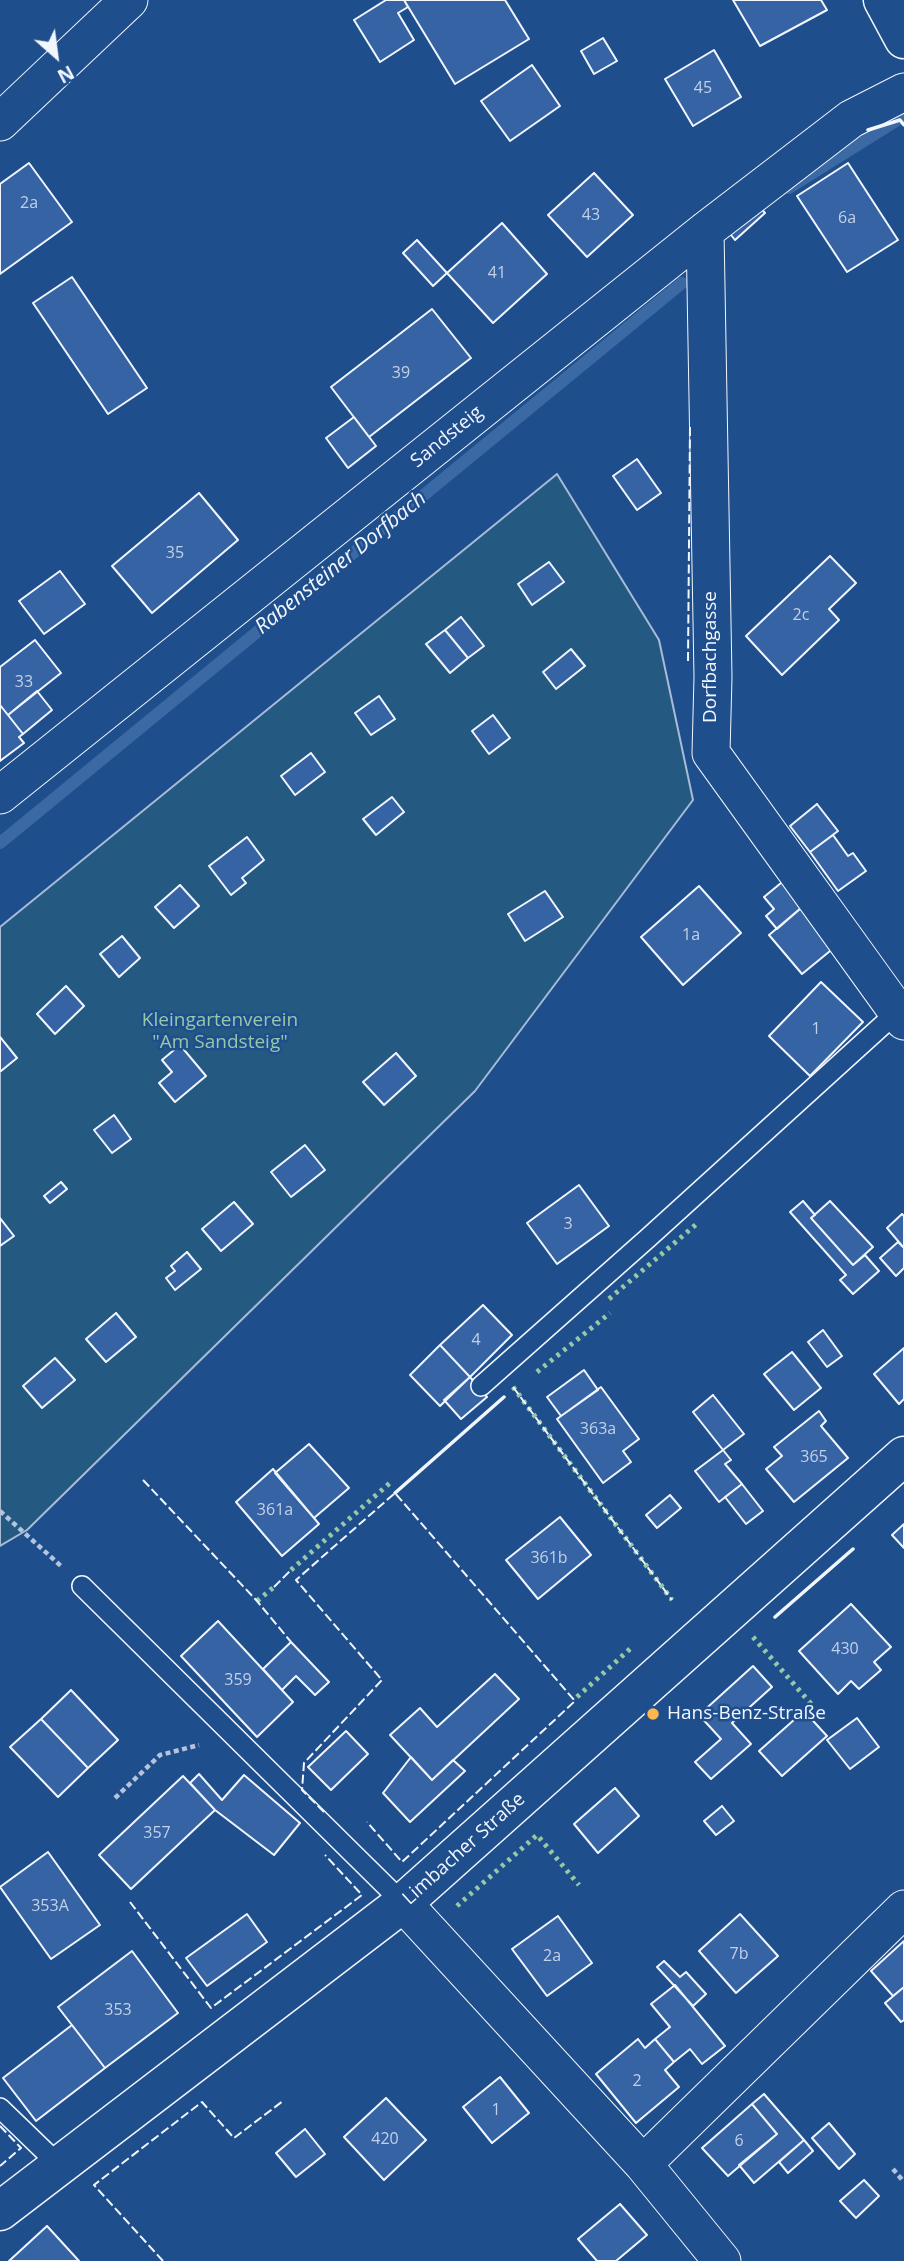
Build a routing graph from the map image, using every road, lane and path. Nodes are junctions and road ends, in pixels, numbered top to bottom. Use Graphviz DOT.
graph roads {
  1 [pos="129,0"];
  2 [pos="869,0"];
  3 [pos="883,0"];
  4 [pos="904,39"];
  5 [pos="904,48"];
  6 [pos="904,92"];
  7 [pos="0,122"];
  8 [pos="705,231"];
  9 [pos="0,795"];
  10 [pos="900,1017"];
  11 [pos="481,1386"];
  12 [pos="904,1456"];
  13 [pos="0,1511"];
  14 [pos="82,1586"];
  15 [pos="234,1736"];
  16 [pos="115,1798"];
  17 [pos="403,1903"];
  18 [pos="904,1909"];
  19 [pos="0,2108"];
  20 [pos="643,2164"];
  21 [pos="59,2165"];
  22 [pos="893,2169"];
  23 [pos="904,2182"];
  24 [pos="0,2211"];
  25 [pos="722,2261"];
  1 -- 7 [label="street"];
  2 -- 5 [label="street"];
  3 -- 4 [label="street"];
  6 -- 8 [label="street, Sandsteig"];
  8 -- 9 [label="street, Sandsteig"];
  8 -- 10 [label="street, Dorfbachgasse"];
  10 -- 11 [label="lane"];
  12 -- 17 [label="street, Limbacher Straße"];
  13 -- 14 [label="path"];
  14 -- 15 [label="lane"];
  15 -- 16 [label="path"];
  15 -- 17 [label="lane"];
  17 -- 20 [label="street"];
  17 -- 21 [label="street, Limbacher Straße"];
  18 -- 20 [label="street"];
  19 -- 21 [label="lane"];
  20 -- 25 [label="street"];
  21 -- 24 [label="street, Limbacher Straße"];
  22 -- 23 [label="path"];
}
